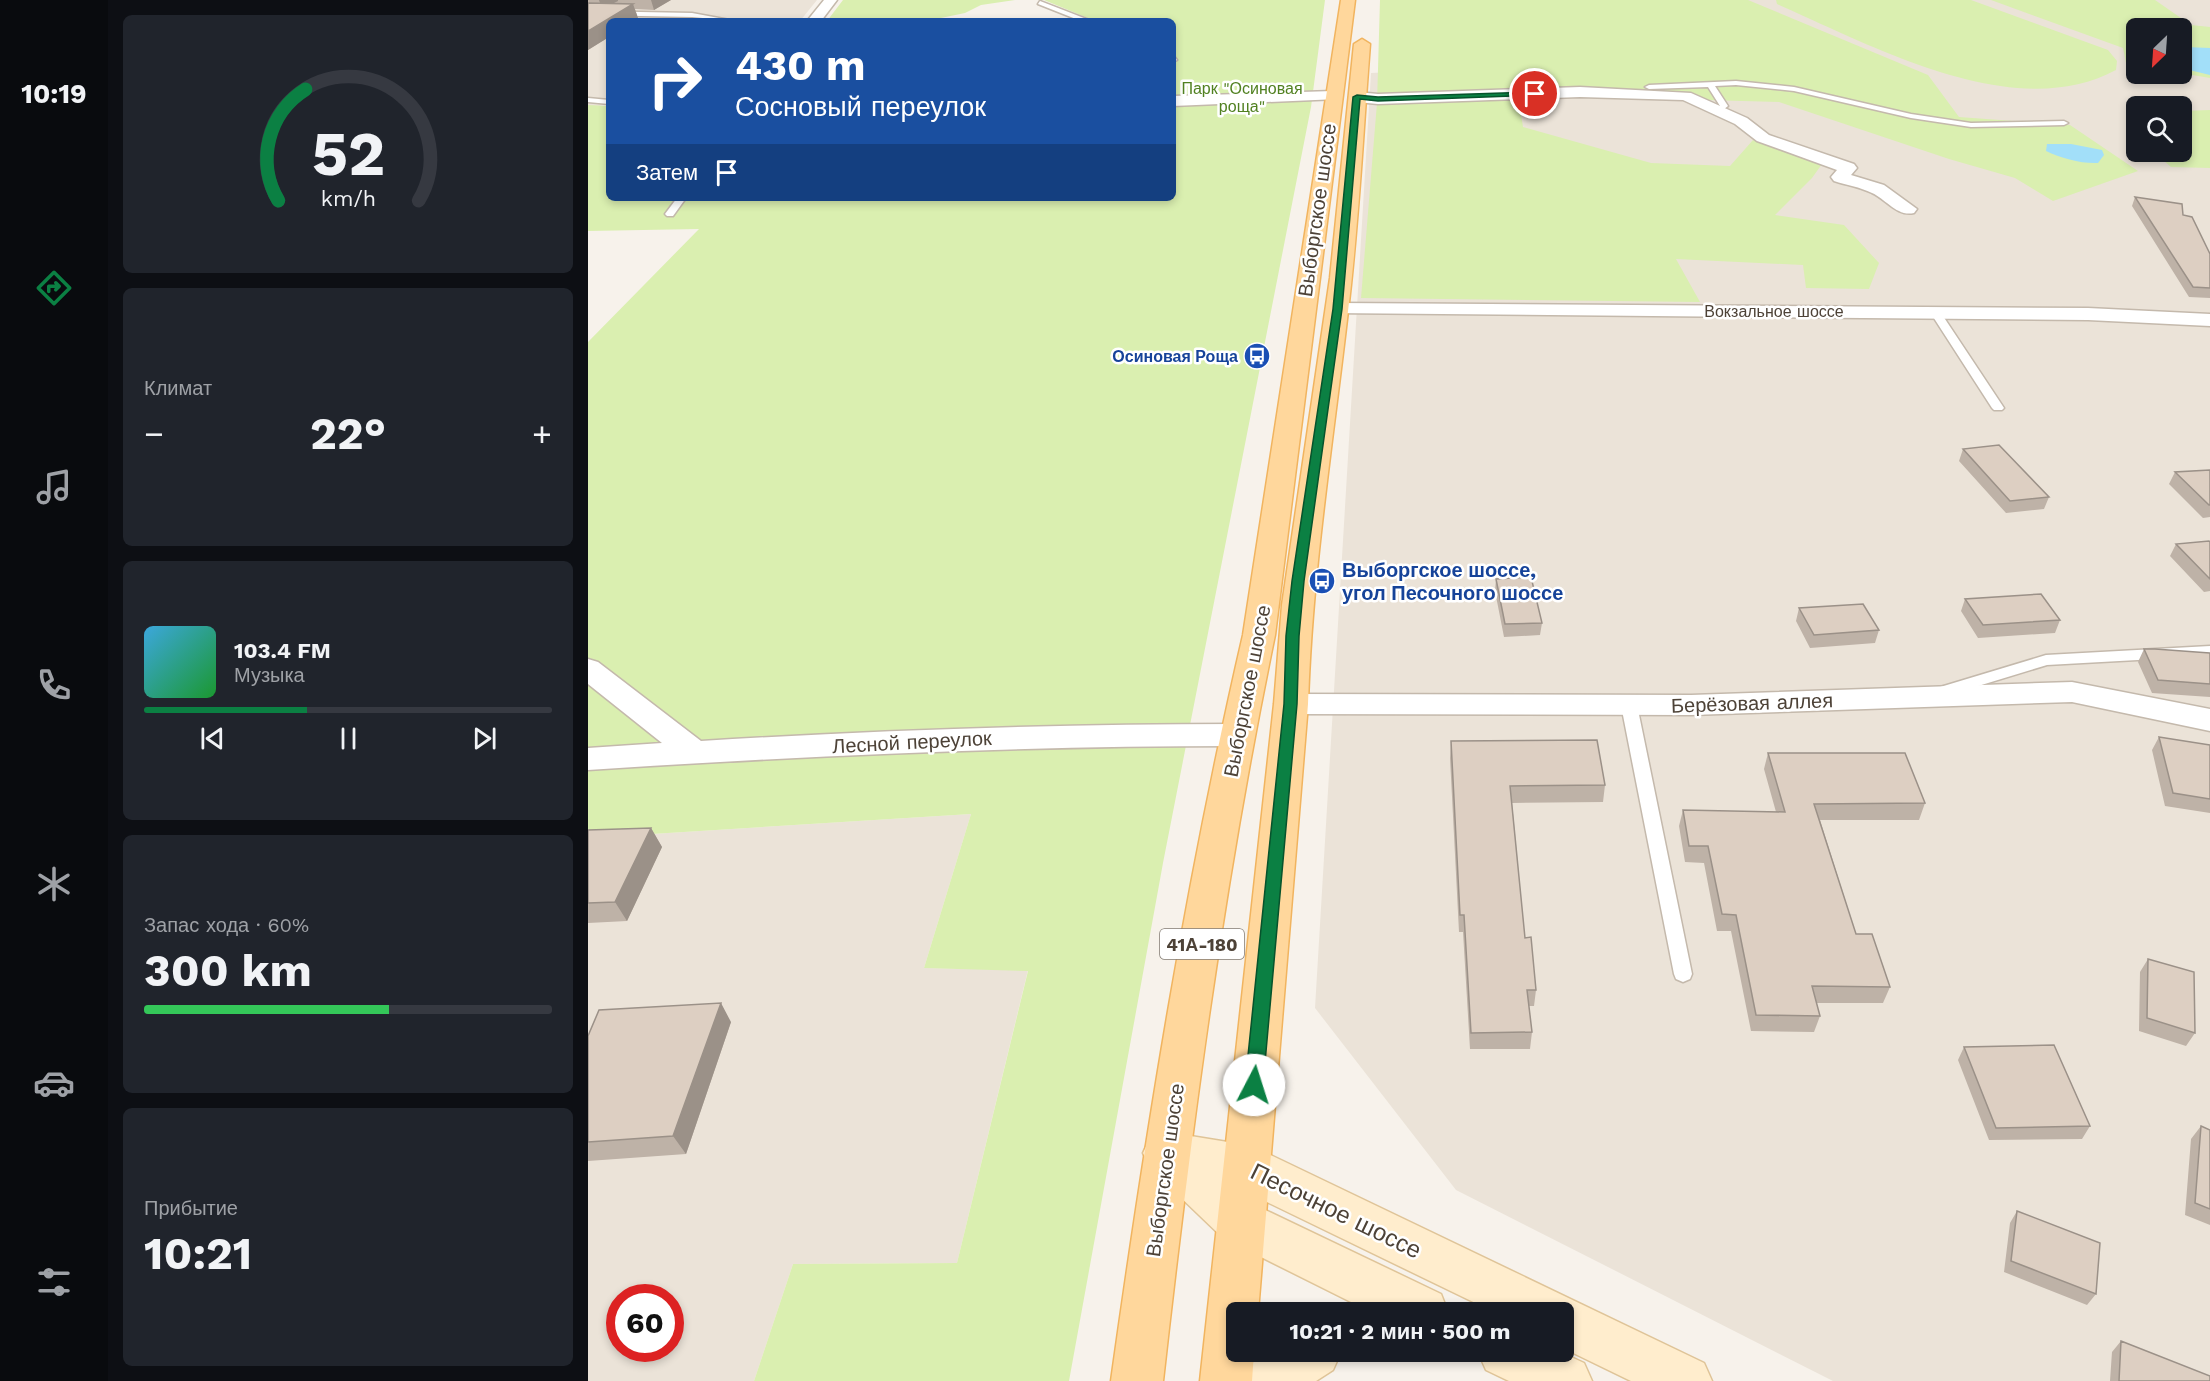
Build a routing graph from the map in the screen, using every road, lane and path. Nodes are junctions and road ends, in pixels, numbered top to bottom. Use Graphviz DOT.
graph roads {
  1 [pos="831,0"];
  2 [pos="1348,0"];
  3 [pos="1366,0"];
  4 [pos="1036,1"];
  5 [pos="621,4"];
  6 [pos="588,13"];
  7 [pos="605,13"];
  8 [pos="712,18"];
  9 [pos="816,18"];
  10 [pos="1079,18"];
  11 [pos="1710,84"];
  12 [pos="1648,87"];
  13 [pos="1345,96"];
  14 [pos="588,100"];
  15 [pos="1176,101"];
  16 [pos="606,102"];
  17 [pos="1719,111"];
  18 [pos="2064,123"];
  19 [pos="680,201"];
  20 [pos="1908,209"];
  21 [pos="670,214"];
  22 [pos="1337,309"];
  23 [pos="1935,312"];
  24 [pos="2210,320"];
  25 [pos="1998,408"];
  26 [pos="2210,651"];
  27 [pos="588,669"];
  28 [pos="1925,697"];
  29 [pos="1290,704"];
  30 [pos="1629,705"];
  31 [pos="2210,720"];
  32 [pos="1237,735"];
  33 [pos="694,752"];
  34 [pos="588,759"];
  35 [pos="1683,974"];
  36 [pos="1166,1153"];
  37 [pos="1246,1166"];
  38 [pos="1240,1222"];
  39 [pos="1403,1302"];
  40 [pos="1525,1302"];
  41 [pos="1574,1326"];
  42 [pos="1299,1362"];
  43 [pos="1525,1362"];
  44 [pos="1137,1381"];
  45 [pos="1226,1381"];
  46 [pos="1270,1381"];
  47 [pos="1566,1381"];
  48 [pos="1686,1381"];
  1 -- 9 [label="street"];
  2 -- 13 [label="main road, Выборгское шоссе / 41А-180"];
  3 -- 13 [label="main road, Выборгское шоссе / 41А-180"];
  4 -- 10 [label="lane"];
  5 -- 7 [label="lane"];
  6 -- 7 [label="lane"];
  7 -- 8 [label="lane"];
  11 -- 12 [label="lane"];
  11 -- 17 [label="lane"];
  11 -- 18 [label="lane"];
  13 -- 15 [label="street"];
  13 -- 17 [label="street"];
  13 -- 22 [label="main road, Выборгское шоссе / 41А-180"];
  13 -- 32 [label="main road, Выборгское шоссе / 41А-180"];
  14 -- 16 [label="lane"];
  17 -- 20 [label="street"];
  19 -- 21 [label="lane"];
  22 -- 23 [label="street, Вокзальное шоссе"];
  22 -- 29 [label="main road, Выборгское шоссе / 41А-180"];
  23 -- 24 [label="street, Вокзальное шоссе"];
  23 -- 25 [label="lane"];
  26 -- 28 [label="lane"];
  27 -- 33 [label="street"];
  28 -- 30 [label="street, Берёзовая аллея"];
  28 -- 31 [label="street, Берёзовая аллея"];
  29 -- 30 [label="street, Берёзовая аллея"];
  29 -- 37 [label="main road, Выборгское шоссе / 41А-180"];
  30 -- 35 [label="lane"];
  32 -- 33 [label="street, Лесной переулок"];
  32 -- 36 [label="main road, Выборгское шоссе / 41А-180"];
  33 -- 34 [label="street, Лесной переулок"];
  36 -- 37 [label="main road, Песочное шоссе"];
  36 -- 38 [label="main road"];
  36 -- 44 [label="main road, Выборгское шоссе / 41А-180"];
  37 -- 38 [label="main road, Выборгское шоссе / 41А-180"];
  37 -- 40 [label="main road, Песочное шоссе"];
  38 -- 39 [label="main road"];
  38 -- 45 [label="main road, Выборгское шоссе / 41А-180"];
  41 -- 48 [label="main road"];
  42 -- 46 [label="main road"];
  43 -- 47 [label="main road"];
}
